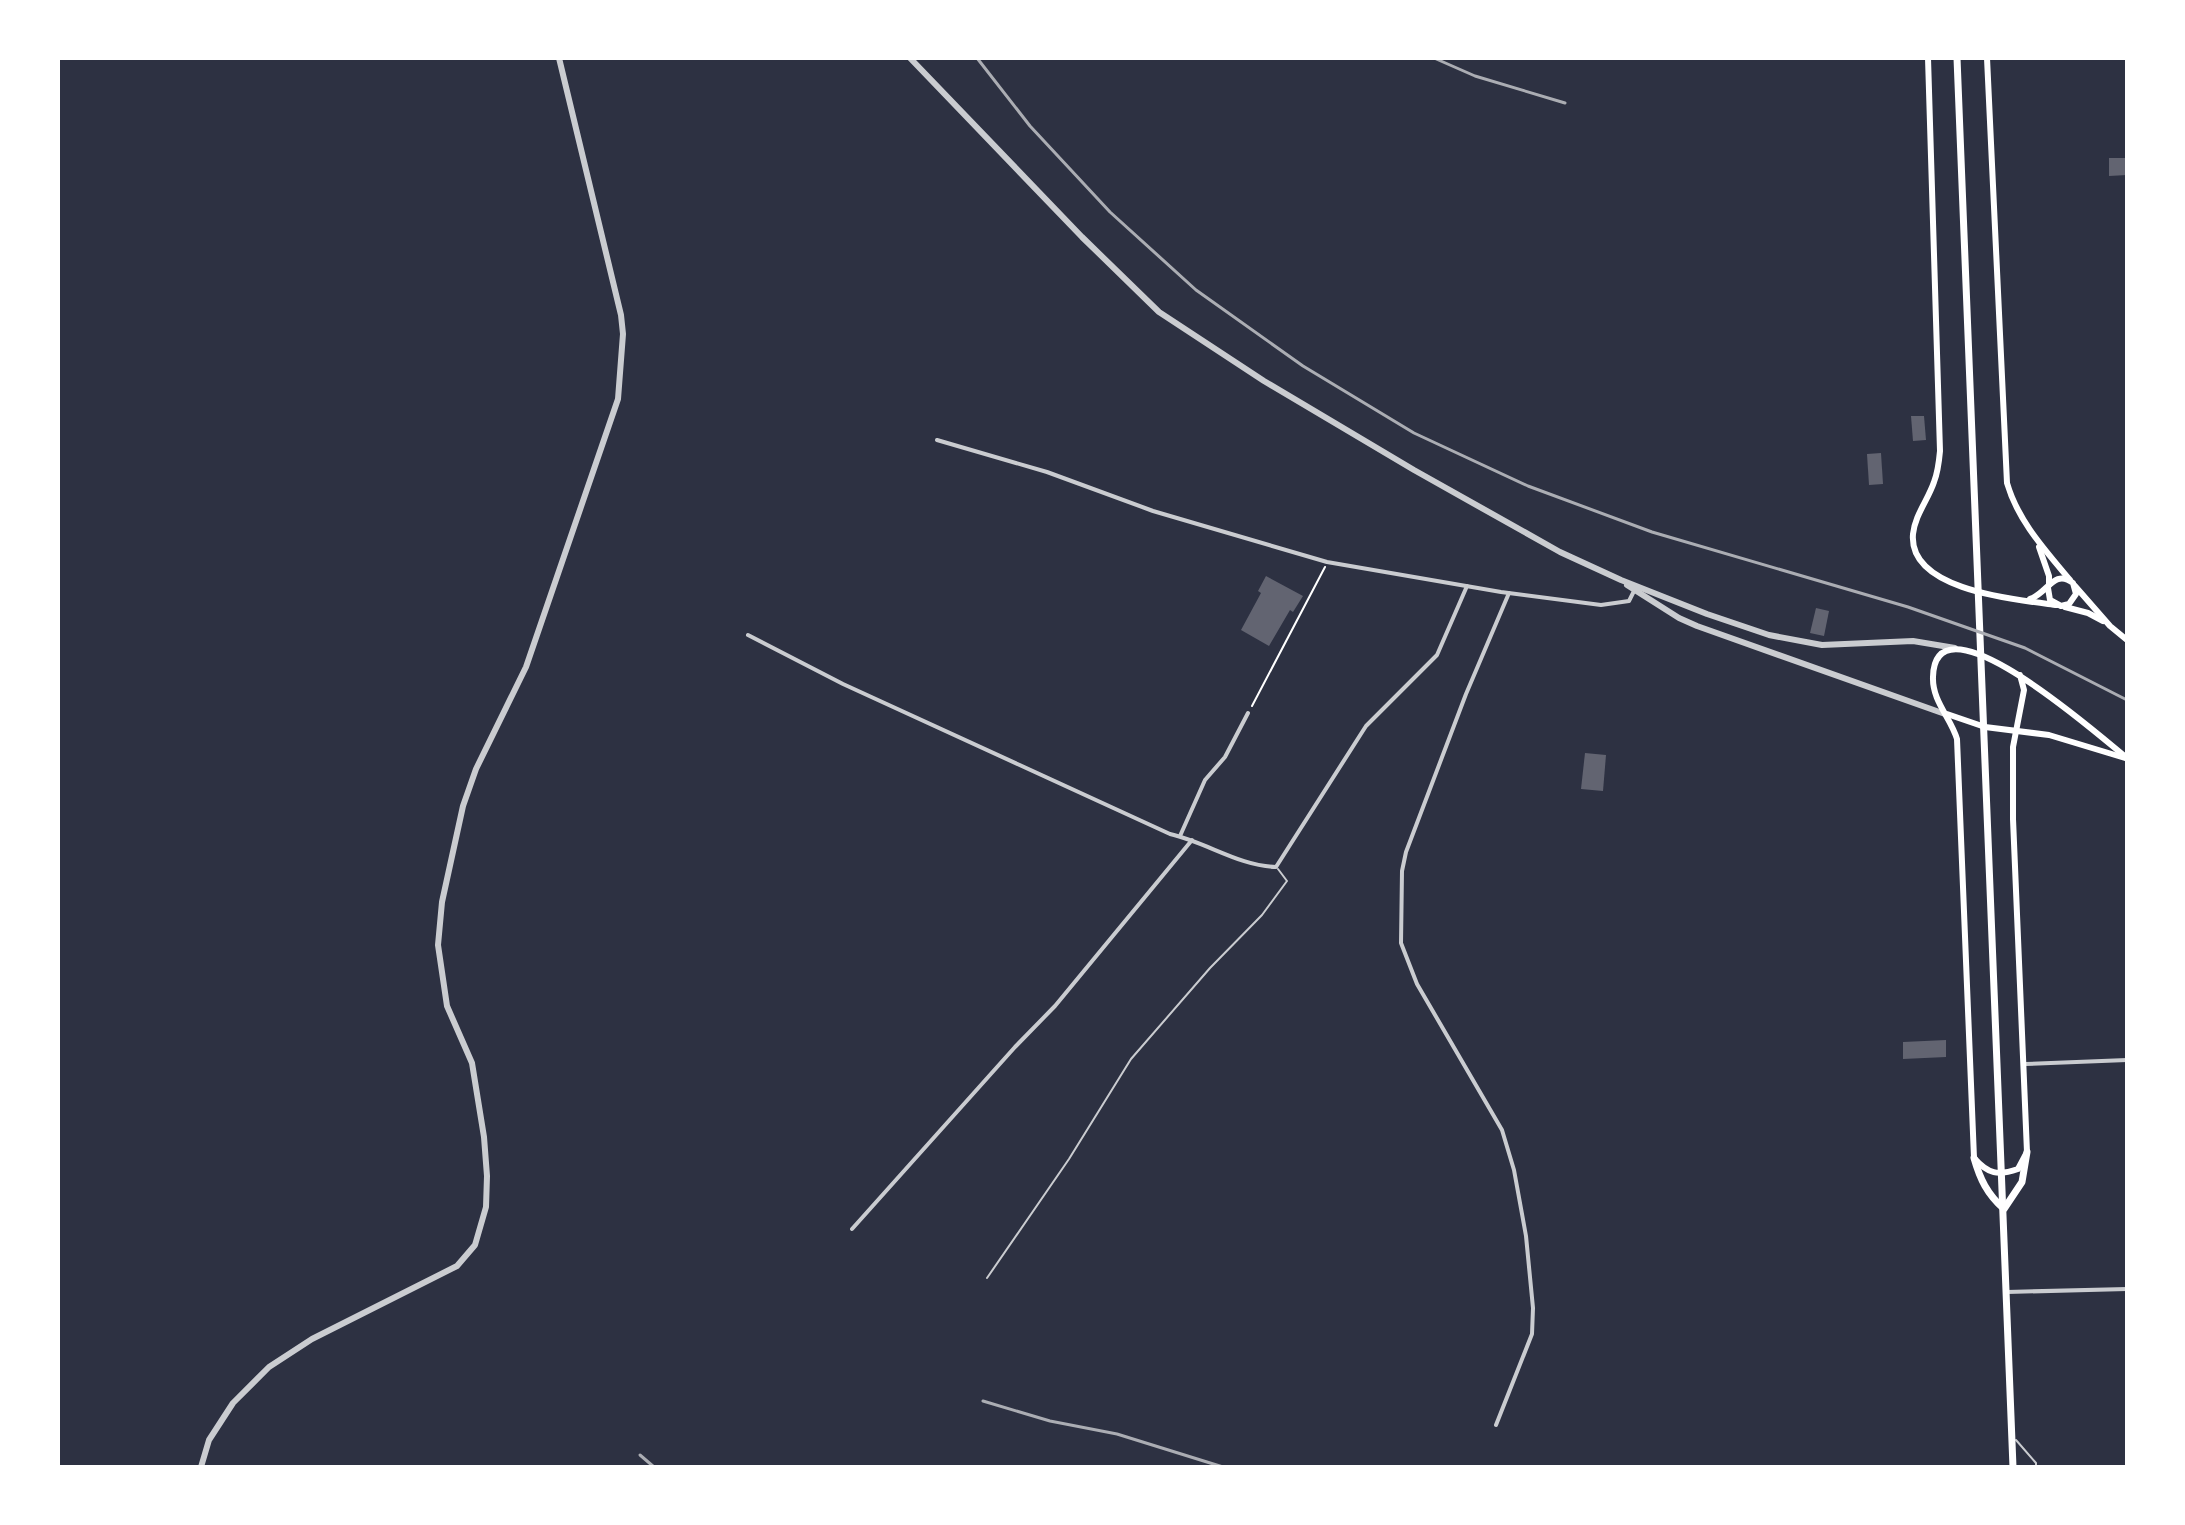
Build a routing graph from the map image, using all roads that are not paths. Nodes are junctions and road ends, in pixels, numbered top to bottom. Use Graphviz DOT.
graph roads {
  1 [pos="559,58"];
  2 [pos="910,58"];
  3 [pos="1928,58"];
  4 [pos="1957,58"];
  5 [pos="1987,58"];
  6 [pos="937,440"];
  7 [pos="2036,540"];
  8 [pos="1621,580"];
  9 [pos="2072,581"];
  10 [pos="1467,586"];
  11 [pos="2048,586"];
  12 [pos="1634,591"];
  13 [pos="1509,593"];
  14 [pos="2022,601"];
  15 [pos="2059,605"];
  16 [pos="2110,626"];
  17 [pos="2127,631"];
  18 [pos="2119,634"];
  19 [pos="748,635"];
  20 [pos="2127,640"];
  21 [pos="1955,648"];
  22 [pos="2020,675"];
  23 [pos="1248,713"];
  24 [pos="1947,714"];
  25 [pos="2015,732"];
  26 [pos="2127,758"];
  27 [pos="1179,836"];
  28 [pos="1192,840"];
  29 [pos="1276,867"];
  30 [pos="2127,1060"];
  31 [pos="2025,1064"];
  32 [pos="2027,1152"];
  33 [pos="1974,1158"];
  34 [pos="2002,1175"];
  35 [pos="2004,1209"];
  36 [pos="852,1229"];
  37 [pos="987,1278"];
  38 [pos="2127,1289"];
  39 [pos="2007,1292"];
  40 [pos="1496,1425"];
  41 [pos="2012,1435"];
  42 [pos="201,1467"];
  43 [pos="2013,1467"];
  44 [pos="2036,1467"];
  1 -- 42 [label="street"];
  2 -- 8 [label="street"];
  3 -- 14 [label="main road"];
  4 -- 34 [label="main road"];
  5 -- 7 [label="main road"];
  6 -- 10 [label="street"];
  7 -- 9 [label="main road"];
  7 -- 11 [label="main road"];
  8 -- 12 [label="street"];
  8 -- 21 [label="street"];
  9 -- 11 [label="main road"];
  9 -- 15 [label="main road"];
  9 -- 16 [label="main road"];
  10 -- 13 [label="street"];
  10 -- 29 [label="street"];
  11 -- 14 [label="main road"];
  11 -- 15 [label="main road"];
  12 -- 13 [label="street"];
  12 -- 24 [label="street"];
  13 -- 40 [label="street"];
  14 -- 15 [label="main road"];
  15 -- 16 [label="main road"];
  16 -- 18 [label="main road"];
  17 -- 18 [label="street"];
  18 -- 20 [label="main road"];
  19 -- 27 [label="street"];
  21 -- 22 [label="main road"];
  21 -- 24 [label="main road"];
  22 -- 25 [label="main road"];
  22 -- 26 [label="main road"];
  23 -- 27 [label="street"];
  24 -- 25 [label="main road"];
  24 -- 33 [label="main road"];
  25 -- 26 [label="main road"];
  25 -- 31 [label="main road"];
  27 -- 28 [label="street"];
  28 -- 29 [label="street"];
  28 -- 36 [label="street"];
  29 -- 37 [label="lane"];
  30 -- 31 [label="street"];
  31 -- 32 [label="main road"];
  32 -- 34 [label="main road"];
  32 -- 35 [label="main road"];
  33 -- 34 [label="main road"];
  33 -- 35 [label="main road"];
  34 -- 35 [label="main road"];
  35 -- 39 [label="main road"];
  38 -- 39 [label="street"];
  39 -- 41 [label="main road"];
  41 -- 43 [label="main road"];
  41 -- 44 [label="lane"];
}
